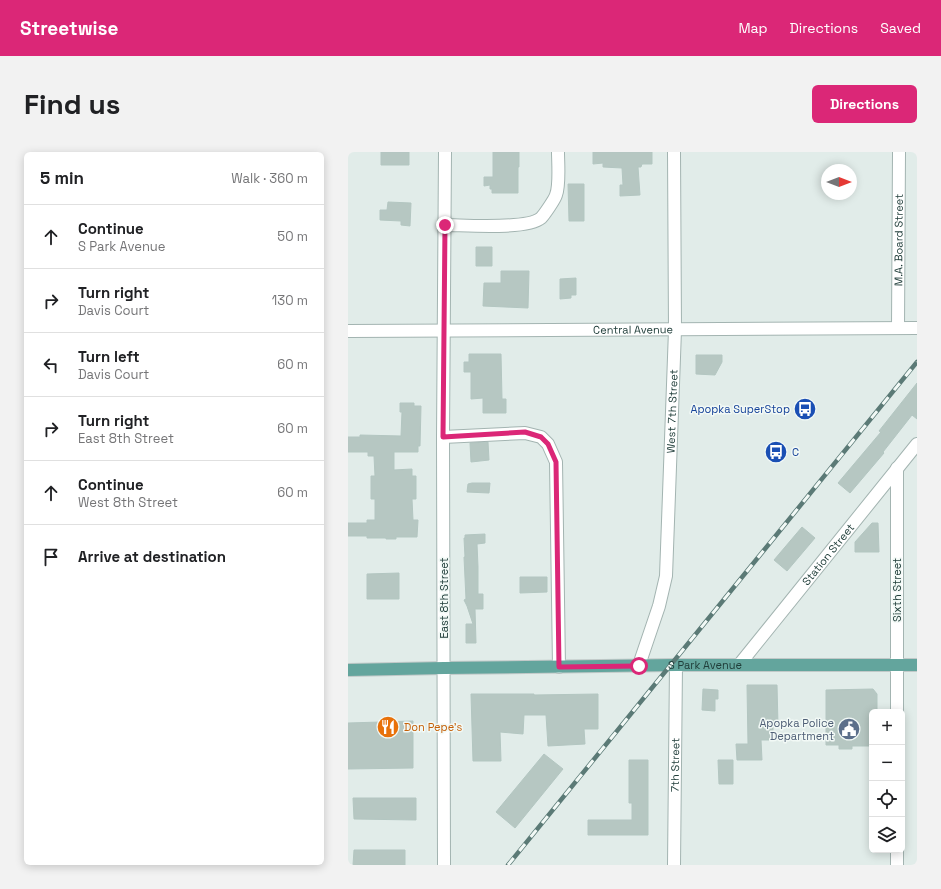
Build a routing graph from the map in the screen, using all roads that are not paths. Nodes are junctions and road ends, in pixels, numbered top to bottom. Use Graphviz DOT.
graph roads {
  1 [pos="445,152"];
  2 [pos="558,152"];
  3 [pos="674,152"];
  4 [pos="899,152"];
  5 [pos="445,225"];
  6 [pos="898,328"];
  7 [pos="917,328"];
  8 [pos="445,330"];
  9 [pos="675,330"];
  10 [pos="348,331"];
  11 [pos="443,437"];
  12 [pos="917,444"];
  13 [pos="897,468"];
  14 [pos="896,664"];
  15 [pos="676,665"];
  16 [pos="739,665"];
  17 [pos="917,665"];
  18 [pos="639,666"];
  19 [pos="559,667"];
  20 [pos="444,668"];
  21 [pos="348,670"];
  22 [pos="896,709"];
  23 [pos="897,853"];
  24 [pos="444,865"];
  25 [pos="674,865"];
  26 [pos="897,865"];
  1 -- 5 [label="street, East 8th Street"];
  2 -- 5 [label="street"];
  3 -- 9 [label="street, West 7th Street"];
  4 -- 6 [label="street, M.A. Board Street"];
  5 -- 8 [label="street, East 8th Street"];
  6 -- 7 [label="street, Central Avenue"];
  6 -- 9 [label="street, Central Avenue"];
  8 -- 9 [label="street, Central Avenue"];
  8 -- 10 [label="street, Central Avenue"];
  8 -- 11 [label="street, East 8th Street"];
  9 -- 18 [label="street, West 7th Street"];
  11 -- 19 [label="street"];
  11 -- 20 [label="street, East 8th Street"];
  12 -- 13 [label="street, Station Street"];
  13 -- 14 [label="street, Sixth Street"];
  13 -- 16 [label="street, Station Street"];
  14 -- 16 [label="main road, S Park Avenue"];
  14 -- 17 [label="main road, S Park Avenue"];
  14 -- 22 [label="street, Sixth Street"];
  15 -- 16 [label="main road, S Park Avenue"];
  15 -- 18 [label="main road, S Park Avenue"];
  15 -- 25 [label="street, 7th Street"];
  18 -- 19 [label="main road, S Park Avenue"];
  19 -- 20 [label="main road, S Park Avenue"];
  20 -- 21 [label="main road, S Park Avenue"];
  20 -- 24 [label="street, East 8th Street"];
  23 -- 26 [label="street"];
}
